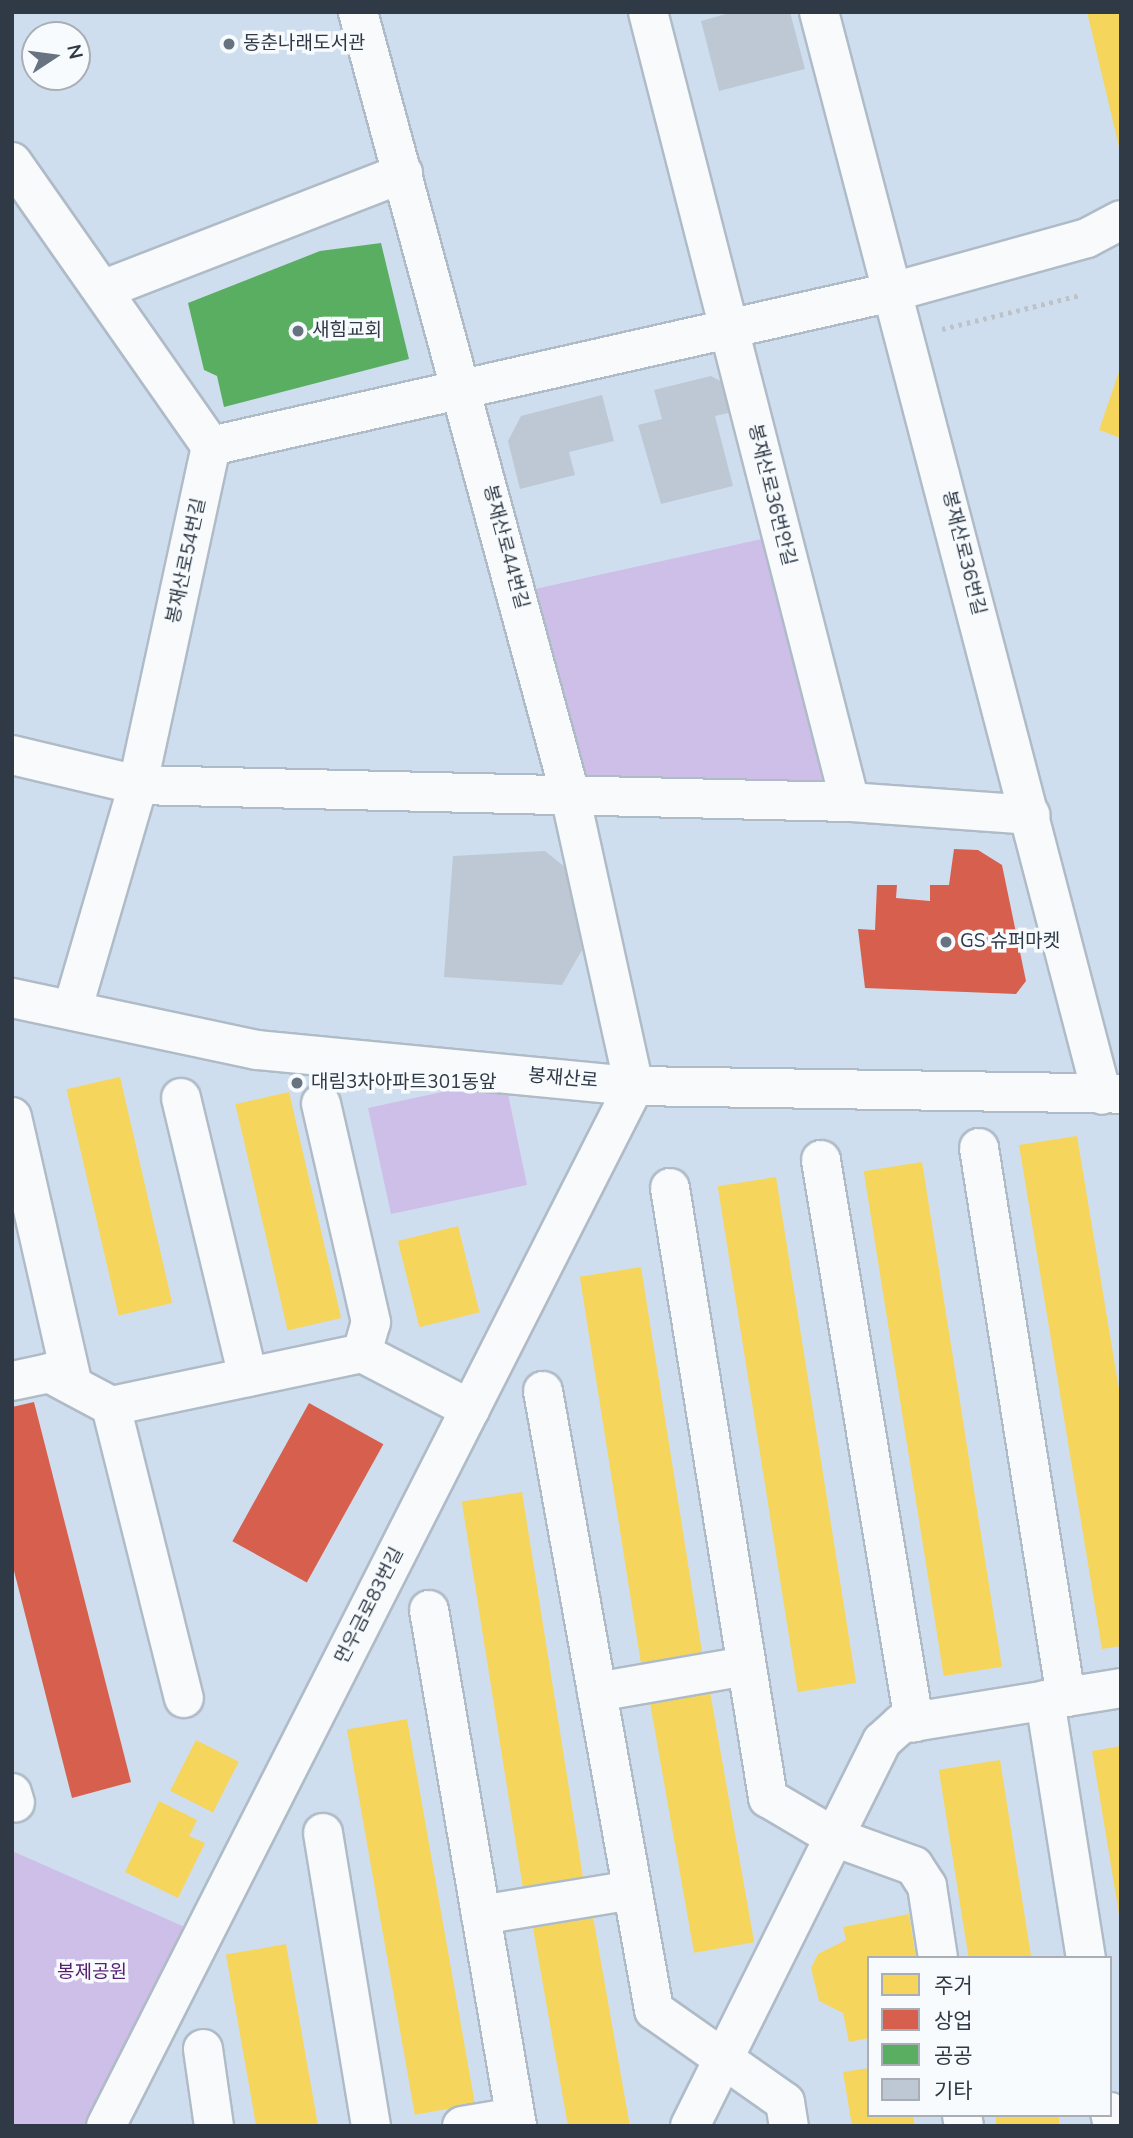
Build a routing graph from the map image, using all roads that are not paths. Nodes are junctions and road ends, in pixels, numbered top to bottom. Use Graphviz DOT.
graph roads {
  1 [pos="358,12"];
  2 [pos="648,12"];
  3 [pos="819,12"];
  4 [pos="12,162"];
  5 [pos="403,173"];
  6 [pos="1121,220"];
  7 [pos="102,290"];
  8 [pos="896,291"];
  9 [pos="729,328"];
  10 [pos="464,387"];
  11 [pos="211,446"];
  12 [pos="12,755"];
  13 [pos="138,785"];
  14 [pos="570,794"];
  15 [pos="850,802"];
  16 [pos="1031,815"];
  17 [pos="12,998"];
  18 [pos="72,1011"];
  19 [pos="634,1086"];
  20 [pos="1112,1095"];
  21 [pos="181,1098"];
  22 [pos="321,1104"];
  23 [pos="12,1117"];
  24 [pos="979,1148"];
  25 [pos="821,1160"];
  26 [pos="670,1188"];
  27 [pos="362,1353"];
  28 [pos="248,1377"];
  29 [pos="12,1381"];
  30 [pos="73,1385"];
  31 [pos="543,1391"];
  32 [pos="111,1406"];
  33 [pos="470,1409"];
  34 [pos="429,1610"];
  35 [pos="746,1666"];
  36 [pos="1121,1688"];
  37 [pos="597,1692"];
  38 [pos="184,1698"];
  39 [pos="1056,1699"];
  40 [pos="914,1722"];
  41 [pos="323,1833"];
  42 [pos="834,1837"];
  43 [pos="632,1890"];
  44 [pos="481,1915"];
  45 [pos="938,1956"];
  46 [pos="1086,1956"];
  47 [pos="203,2049"];
  48 [pos="723,2060"];
  49 [pos="516,2121"];
  50 [pos="106,2126"];
  51 [pos="214,2126"];
  52 [pos="371,2126"];
  53 [pos="461,2126"];
  54 [pos="690,2126"];
  55 [pos="789,2126"];
  1 -- 5 [label="street, 봉재산로44번길"];
  2 -- 9 [label="street, 봉재산로36번안길"];
  3 -- 8 [label="street, 봉재산로36번길"];
  4 -- 7 [label="street"];
  5 -- 7 [label="street"];
  5 -- 10 [label="street, 봉재산로44번길"];
  6 -- 8 [label="street"];
  7 -- 11 [label="street"];
  8 -- 9 [label="street"];
  8 -- 16 [label="street, 봉재산로36번길"];
  9 -- 10 [label="street"];
  9 -- 15 [label="street, 봉재산로36번안길"];
  10 -- 11 [label="street"];
  10 -- 14 [label="street, 봉재산로44번길"];
  11 -- 13 [label="street, 봉재산로54번길"];
  12 -- 13 [label="street"];
  13 -- 14 [label="street"];
  13 -- 18 [label="street, 봉재산로54번길"];
  14 -- 15 [label="street"];
  14 -- 19 [label="street, 봉재산로44번길"];
  15 -- 16 [label="street"];
  16 -- 20 [label="street, 봉재산로36번길"];
  17 -- 18 [label="street, 봉재산로"];
  18 -- 19 [label="street, 봉재산로"];
  19 -- 20 [label="street, 봉재산로"];
  19 -- 33 [label="street, 먼우금로83번길"];
  21 -- 28 [label="street"];
  22 -- 27 [label="street"];
  23 -- 30 [label="street"];
  24 -- 39 [label="street"];
  25 -- 40 [label="street"];
  26 -- 35 [label="street"];
  27 -- 28 [label="street"];
  27 -- 33 [label="street"];
  28 -- 32 [label="street"];
  29 -- 30 [label="street"];
  30 -- 32 [label="street"];
  31 -- 37 [label="street"];
  32 -- 38 [label="street"];
  33 -- 50 [label="street, 먼우금로83번길"];
  34 -- 44 [label="street"];
  35 -- 37 [label="street"];
  35 -- 42 [label="street"];
  36 -- 39 [label="street"];
  37 -- 43 [label="street"];
  39 -- 40 [label="street"];
  39 -- 46 [label="street"];
  40 -- 42 [label="street"];
  41 -- 52 [label="street"];
  42 -- 45 [label="street"];
  42 -- 48 [label="street"];
  43 -- 44 [label="street"];
  43 -- 48 [label="street"];
  44 -- 49 [label="street"];
  47 -- 51 [label="street"];
  48 -- 54 [label="street"];
  48 -- 55 [label="street"];
  49 -- 53 [label="street"];
}
